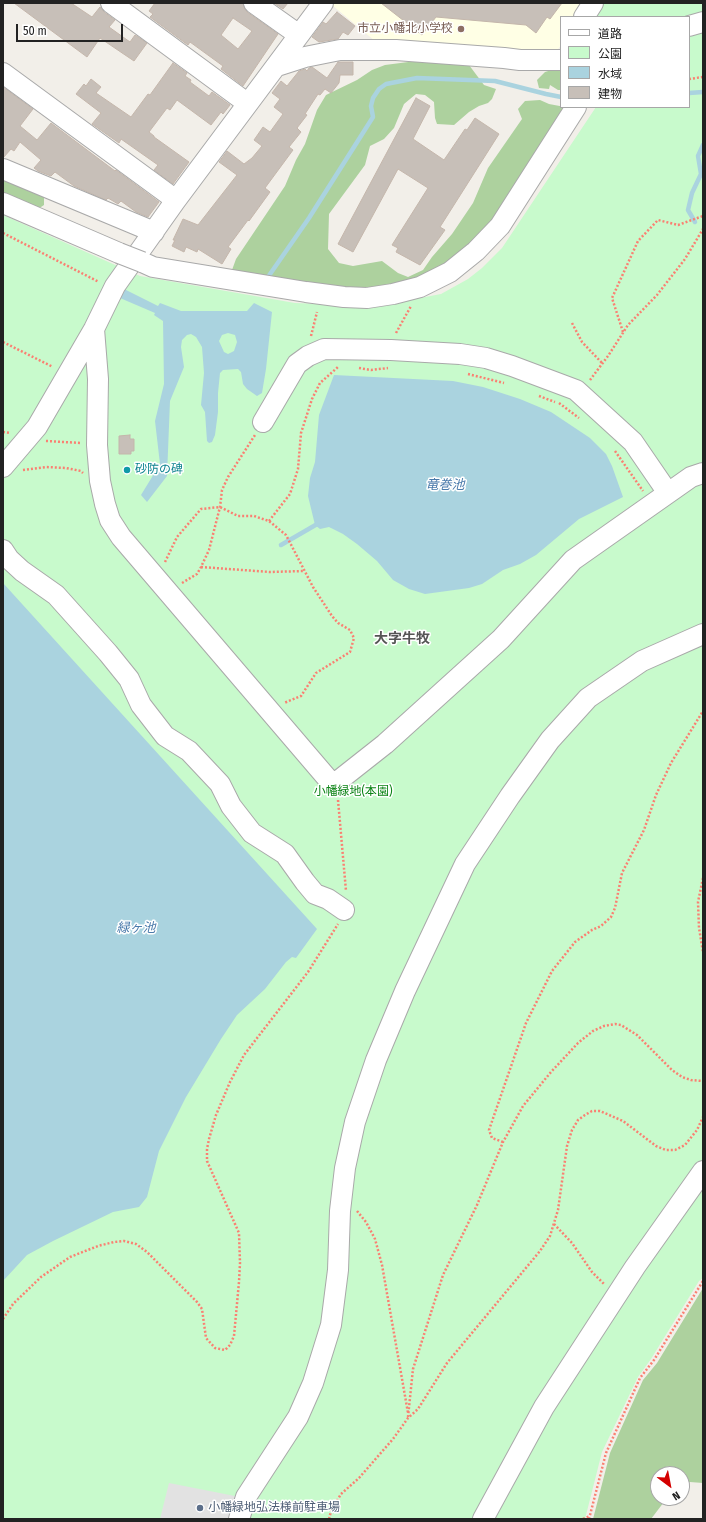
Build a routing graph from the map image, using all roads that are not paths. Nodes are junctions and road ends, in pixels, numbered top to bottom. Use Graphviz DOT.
graph roads {
  1 [pos="111,3"];
  2 [pos="254,3"];
  3 [pos="323,3"];
  4 [pos="593,3"];
  5 [pos="585,16"];
  6 [pos="703,22"];
  7 [pos="690,26"];
  8 [pos="299,35"];
  9 [pos="559,57"];
  10 [pos="277,66"];
  11 [pos="3,73"];
  12 [pos="247,103"];
  13 [pos="575,109"];
  14 [pos="3,169"];
  15 [pos="176,200"];
  16 [pos="3,203"];
  17 [pos="154,232"];
  18 [pos="94,329"];
  19 [pos="263,422"];
  20 [pos="12,469"];
  21 [pos="703,473"];
  22 [pos="660,499"];
  23 [pos="3,550"];
  24 [pos="703,634"];
  25 [pos="344,910"];
  26 [pos="703,1171"];
  27 [pos="239,1519"];
  28 [pos="483,1519"];
  1 -- 12 [label="street"];
  2 -- 8 [label="street"];
  3 -- 8 [label="street"];
  4 -- 5 [label="street"];
  6 -- 7 [label="street"];
  8 -- 10 [label="street"];
  9 -- 10 [label="street"];
  10 -- 12 [label="street"];
  11 -- 15 [label="street"];
  12 -- 15 [label="street"];
  13 -- 16 [label="street, bridge"];
  14 -- 17 [label="street"];
  15 -- 17 [label="street"];
  17 -- 18 [label="street"];
  18 -- 20 [label="street"];
  18 -- 22 [label="street"];
  19 -- 22 [label="street"];
  21 -- 22 [label="street"];
  23 -- 25 [label="street"];
  24 -- 27 [label="street"];
  26 -- 28 [label="street"];
}
